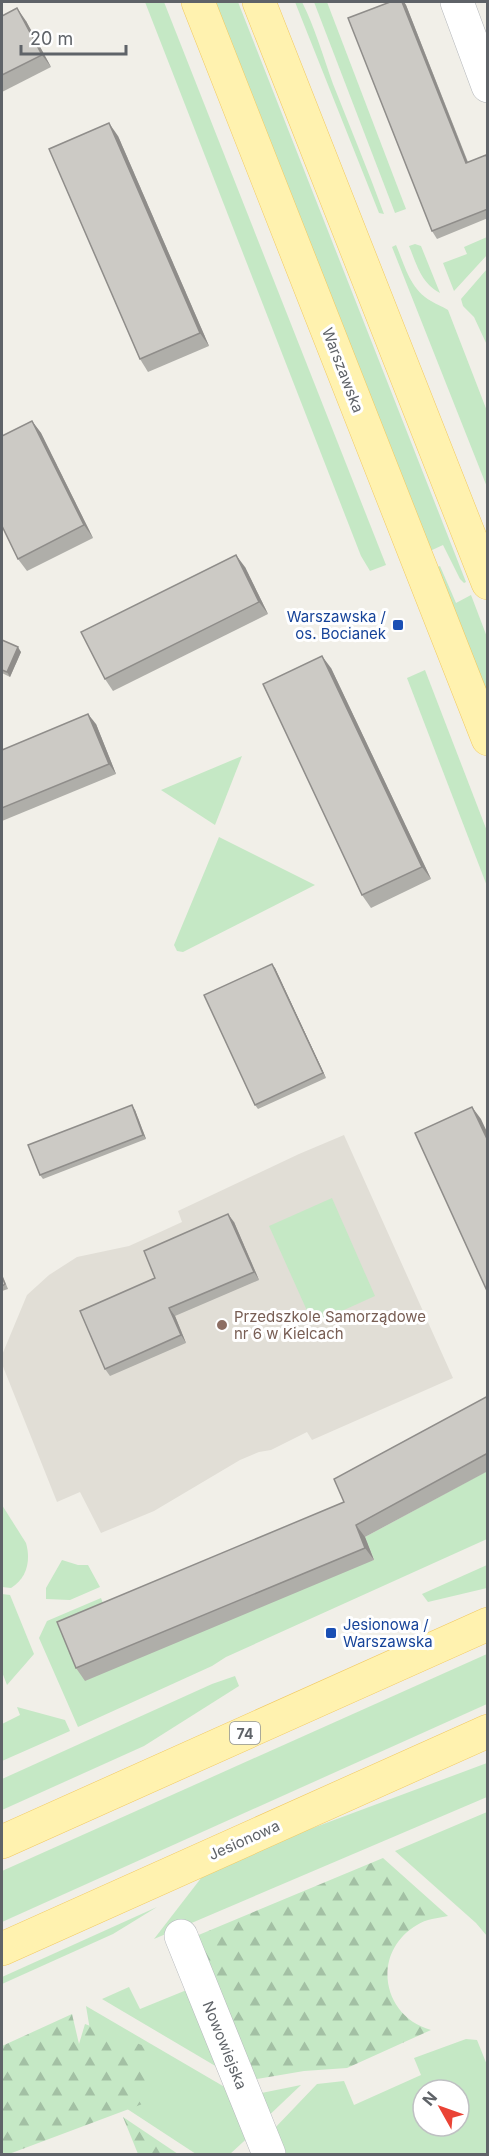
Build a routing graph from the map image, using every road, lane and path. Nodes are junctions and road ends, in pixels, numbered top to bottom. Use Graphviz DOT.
graph roads {
  1 [pos="198,2"];
  2 [pos="259,2"];
  3 [pos="457,2"];
  4 [pos="488,86"];
  5 [pos="488,583"];
  6 [pos="488,739"];
  7 [pos="488,1624"];
  8 [pos="488,1731"];
  9 [pos="2,1842"];
  10 [pos="182,1936"];
  11 [pos="2,1949"];
  12 [pos="269,2154"];
  1 -- 6 [label="main road, Warszawska"];
  2 -- 5 [label="main road"];
  3 -- 4 [label="street"];
  7 -- 9 [label="main road, 74"];
  8 -- 11 [label="main road, Jesionowa"];
  10 -- 12 [label="street, Nowowiejska"];
}
